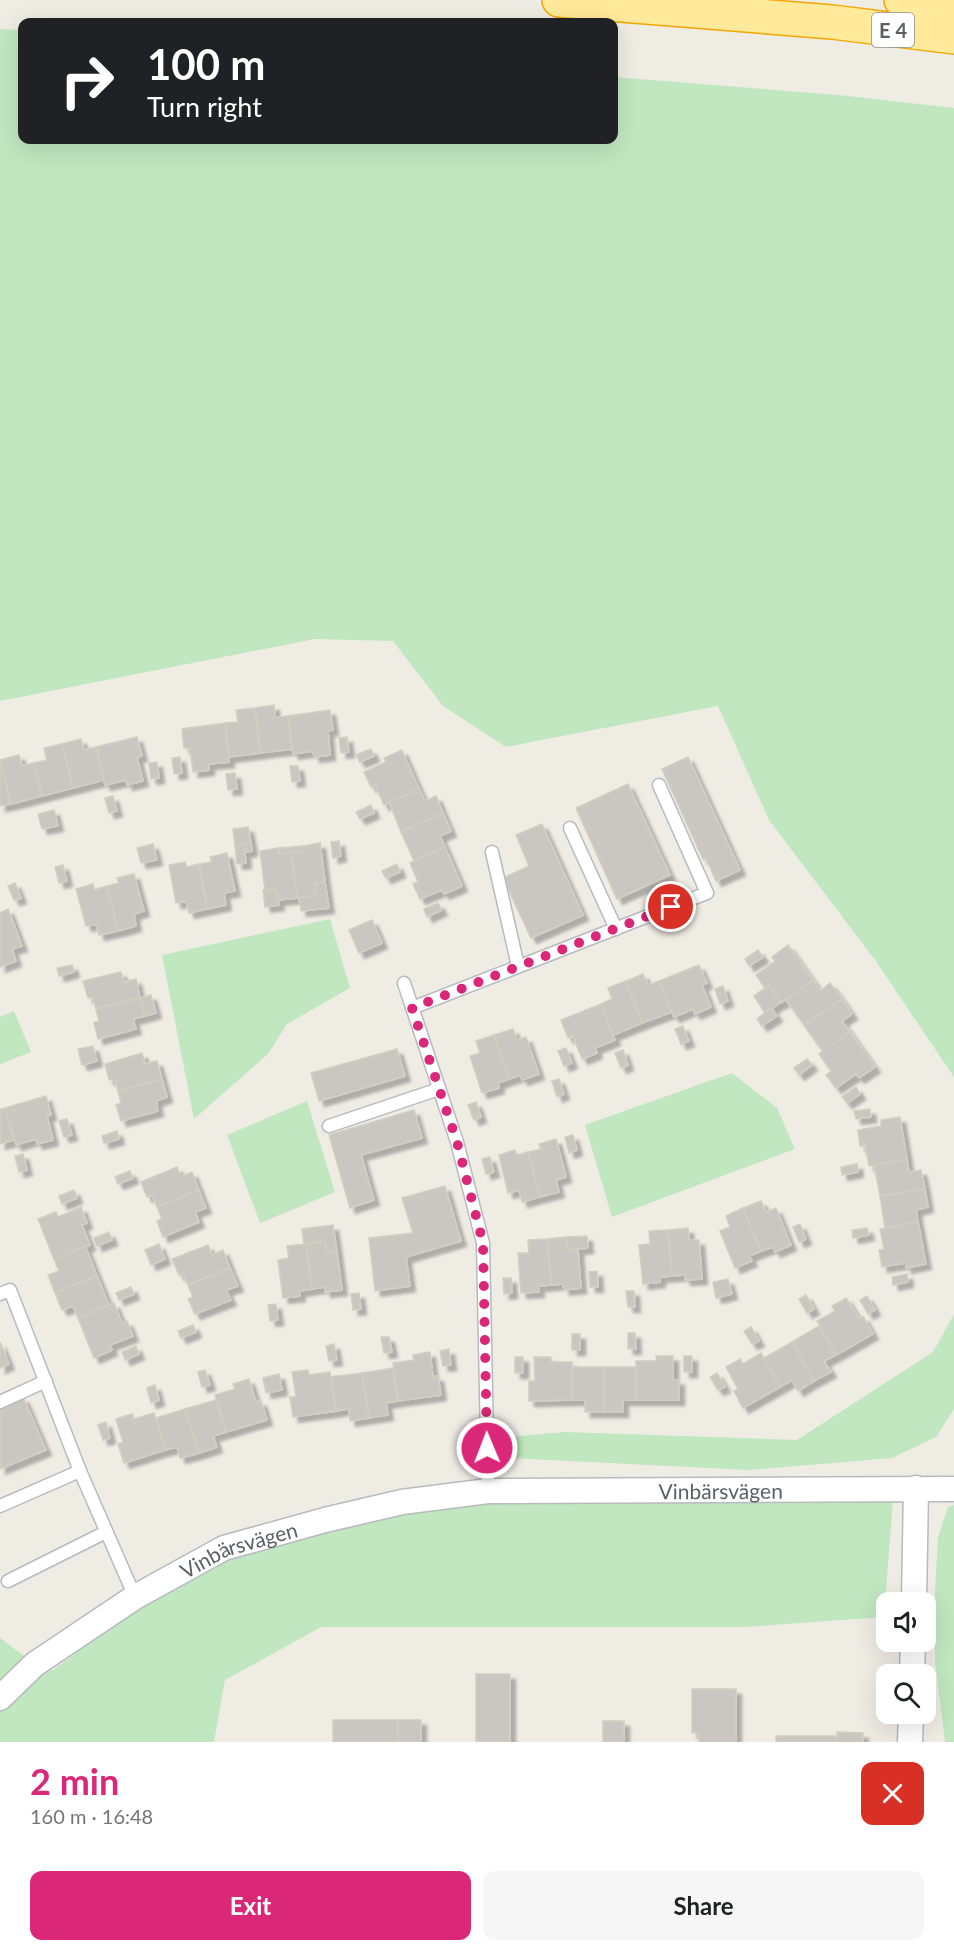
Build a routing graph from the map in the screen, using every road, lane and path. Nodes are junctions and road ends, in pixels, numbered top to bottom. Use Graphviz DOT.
graph roads {
  1 [pos="559,0"];
  2 [pos="901,0"];
  3 [pos="954,6"];
  4 [pos="954,37"];
  5 [pos="659,785"];
  6 [pos="570,828"];
  7 [pos="492,852"];
  8 [pos="616,929"];
  9 [pos="518,966"];
  10 [pos="404,982"];
  11 [pos="412,1008"];
  12 [pos="439,1089"];
  13 [pos="329,1125"];
  14 [pos="5,1292"];
  15 [pos="46,1381"];
  16 [pos="0,1402"];
  17 [pos="80,1471"];
  18 [pos="916,1488"];
  19 [pos="954,1489"];
  20 [pos="488,1491"];
  21 [pos="0,1506"];
  22 [pos="106,1532"];
  23 [pos="8,1581"];
  24 [pos="914,1592"];
  25 [pos="135,1597"];
  26 [pos="0,1698"];
  27 [pos="911,1724"];
  28 [pos="910,1742"];
  1 -- 4 [label="highway, E 4"];
  2 -- 3 [label="highway, E 4"];
  5 -- 8 [label="lane"];
  6 -- 8 [label="lane"];
  7 -- 9 [label="lane"];
  8 -- 9 [label="lane"];
  9 -- 11 [label="lane"];
  10 -- 11 [label="lane"];
  11 -- 12 [label="lane"];
  12 -- 13 [label="lane"];
  12 -- 20 [label="lane"];
  14 -- 15 [label="lane"];
  15 -- 16 [label="lane"];
  15 -- 17 [label="lane"];
  17 -- 21 [label="lane"];
  17 -- 22 [label="lane"];
  18 -- 19 [label="street, Vinbärsvägen"];
  18 -- 20 [label="street, Vinbärsvägen"];
  18 -- 24 [label="street"];
  20 -- 25 [label="street, Vinbärsvägen"];
  22 -- 23 [label="lane"];
  22 -- 25 [label="lane"];
  25 -- 26 [label="street, Vinbärsvägen"];
  27 -- 28 [label="street"];
}
